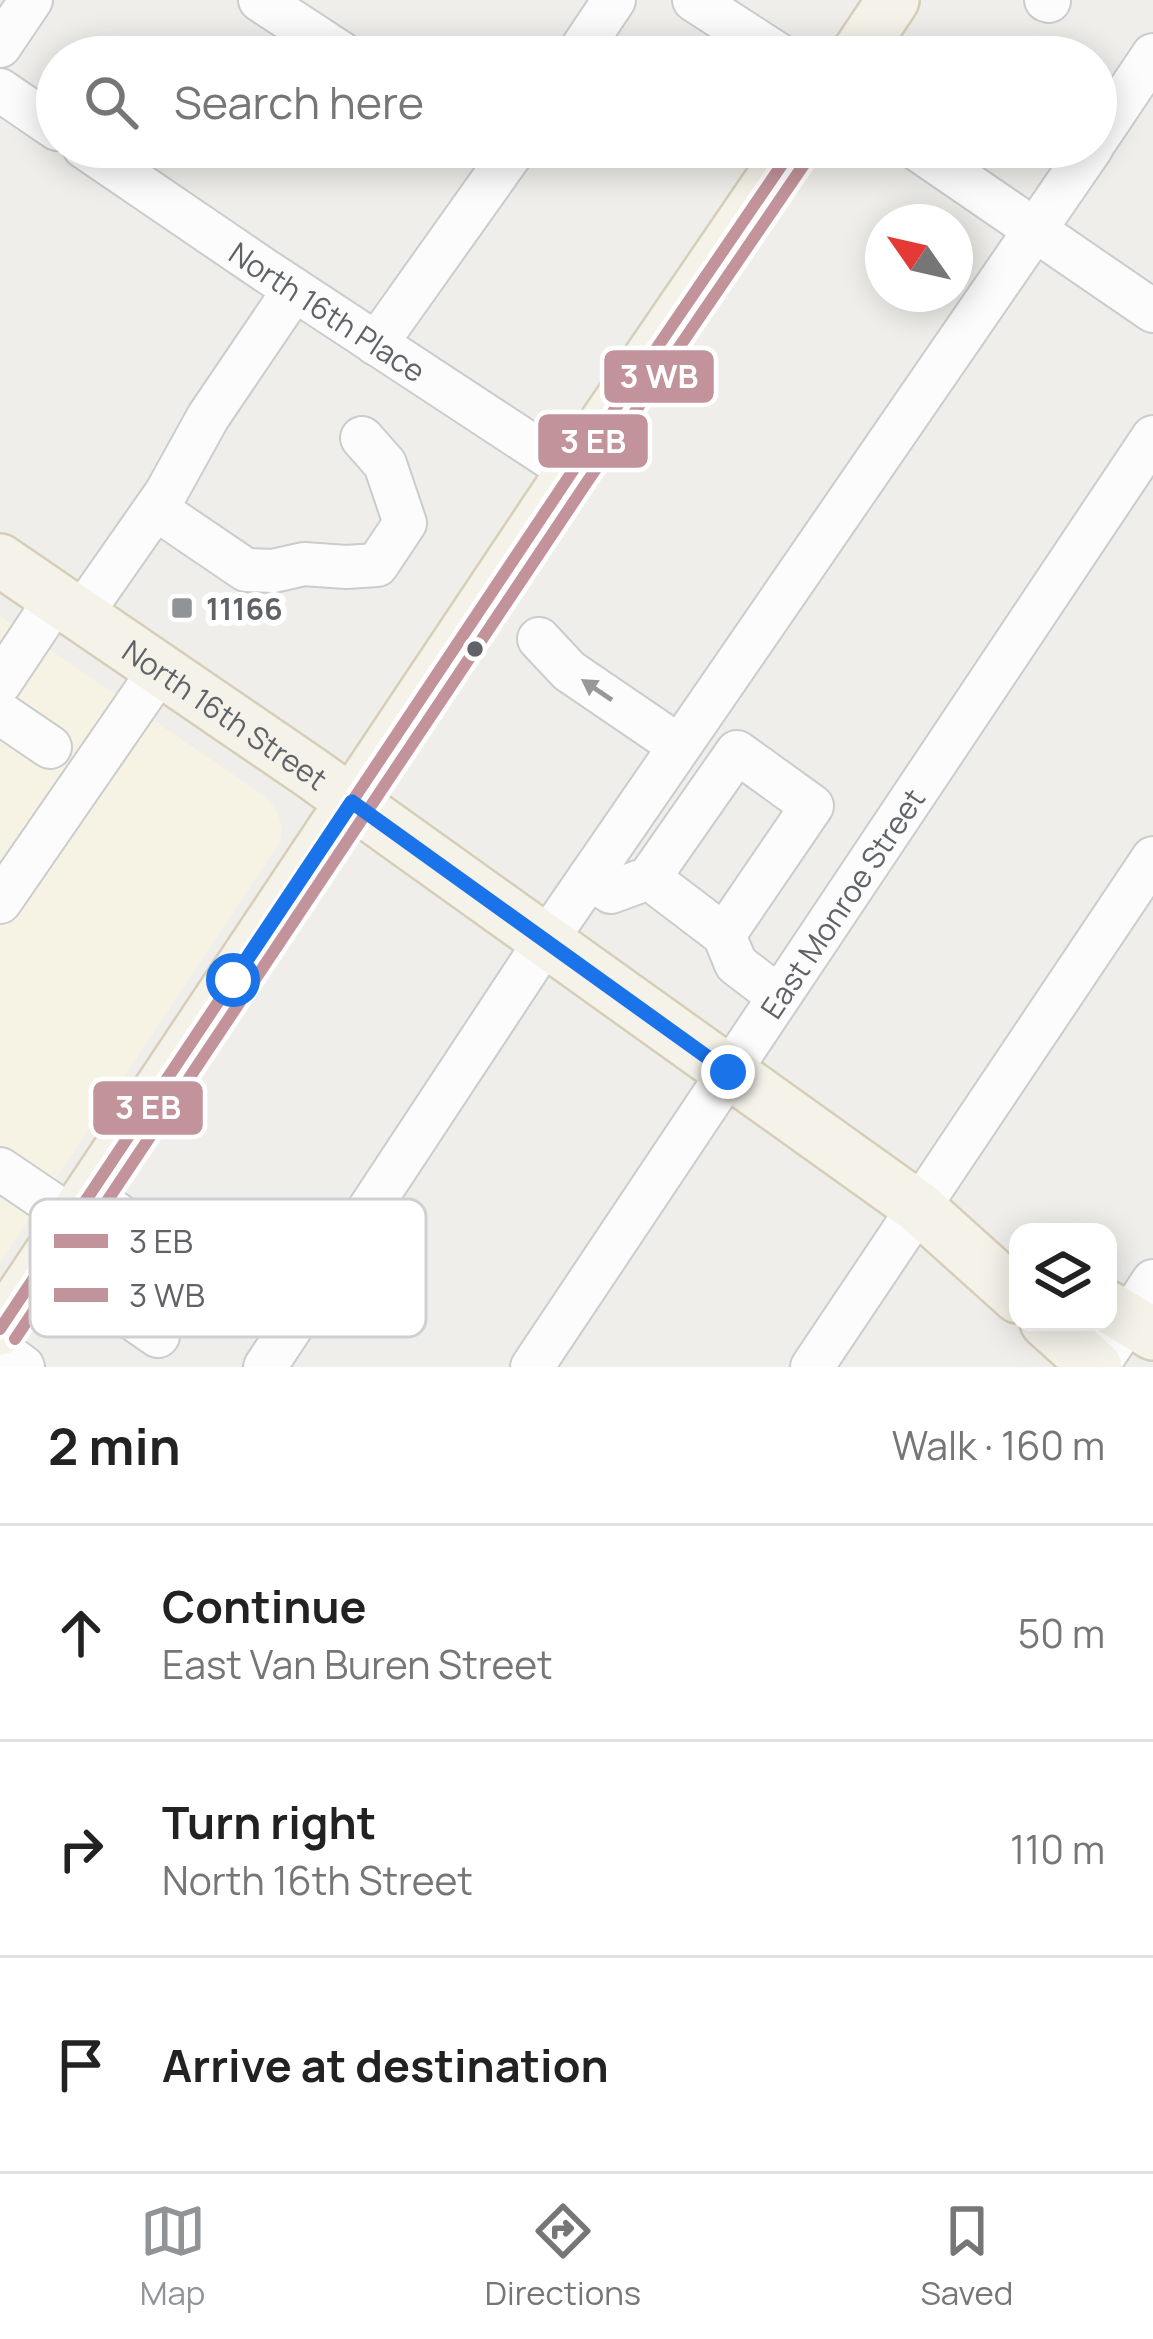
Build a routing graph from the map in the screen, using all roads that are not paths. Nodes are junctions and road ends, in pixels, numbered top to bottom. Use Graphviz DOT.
graph roads {
  1 [pos="31,0"];
  2 [pos="260,0"];
  3 [pos="614,0"];
  4 [pos="694,0"];
  5 [pos="893,0"];
  6 [pos="315,36"];
  7 [pos="590,36"];
  8 [pos="750,36"];
  9 [pos="869,36"];
  10 [pos="0,46"];
  11 [pos="1153,56"];
  12 [pos="0,90"];
  13 [pos="1117,110"];
  14 [pos="36,115"];
  15 [pos="115,168"];
  16 [pos="492,168"];
  17 [pos="780,168"];
  18 [pos="944,168"];
  19 [pos="1078,168"];
  20 [pos="1035,232"];
  21 [pos="294,290"];
  22 [pos="1153,311"];
  23 [pos="376,344"];
  24 [pos="1153,437"];
  25 [pos="362,438"];
  26 [pos="572,472"];
  27 [pos="156,508"];
  28 [pos="0,560"];
  29 [pos="68,608"];
  30 [pos="539,639"];
  31 [pos="160,670"];
  32 [pos="0,682"];
  33 [pos="0,713"];
  34 [pos="660,733"];
  35 [pos="50,747"];
  36 [pos="352,802"];
  37 [pos="1153,858"];
  38 [pos="589,878"];
  39 [pos="649,878"];
  40 [pos="4,889"];
  41 [pos="724,935"];
  42 [pos="545,942"];
  43 [pos="778,996"];
  44 [pos="728,1072"];
  45 [pos="0,1168"];
  46 [pos="65,1199"];
  47 [pos="87,1199"];
  48 [pos="376,1199"];
  49 [pos="918,1207"];
  50 [pos="1009,1254"];
  51 [pos="30,1284"];
  52 [pos="1009,1289"];
  53 [pos="1136,1310"];
  54 [pos="0,1329"];
  55 [pos="1056,1331"];
  56 [pos="285,1337"];
  57 [pos="0,1350"];
  58 [pos="23,1367"];
  59 [pos="265,1367"];
  60 [pos="532,1367"];
  61 [pos="812,1367"];
  62 [pos="1097,1367"];
  1 -- 10 [label="street"];
  2 -- 6 [label="street"];
  3 -- 7 [label="street"];
  4 -- 8 [label="street"];
  5 -- 9 [label="main road"];
  11 -- 13 [label="street"];
  12 -- 14 [label="street"];
  15 -- 21 [label="street, North 16th Place"];
  16 -- 23 [label="street"];
  17 -- 26 [label="main road"];
  18 -- 20 [label="street"];
  19 -- 20 [label="street"];
  20 -- 22 [label="street"];
  20 -- 38 [label="street"];
  21 -- 23 [label="street, North 16th Place"];
  21 -- 27 [label="street"];
  23 -- 26 [label="street, North 16th Place"];
  24 -- 43 [label="street, East Monroe Street"];
  25 -- 27 [label="street"];
  26 -- 36 [label="main road"];
  27 -- 29 [label="street"];
  28 -- 29 [label="main road, North 16th Street"];
  29 -- 31 [label="main road, North 16th Street"];
  29 -- 32 [label="street"];
  34 -- 30 [label="street, one-way"];
  31 -- 36 [label="main road, North 16th Street"];
  31 -- 40 [label="street"];
  33 -- 35 [label="street"];
  36 -- 42 [label="main road, North 16th Street"];
  36 -- 47 [label="main road"];
  37 -- 49 [label="street"];
  38 -- 39 [label="street"];
  38 -- 42 [label="street"];
  39 -- 41 [label="street"];
  39 -- 41 [label="street"];
  41 -- 43 [label="street"];
  42 -- 44 [label="main road, North 16th Street"];
  42 -- 48 [label="street"];
  43 -- 44 [label="street, East Monroe Street"];
  44 -- 49 [label="main road, North 16th Street"];
  44 -- 60 [label="street, East Monroe Street"];
  45 -- 46 [label="street"];
  49 -- 50 [label="main road, North 16th Street"];
  49 -- 52 [label="main road, North 16th Street"];
  49 -- 61 [label="street"];
  51 -- 54 [label="main road"];
  53 -- 62 [label="street"];
  55 -- 62 [label="main road"];
  56 -- 59 [label="street"];
  57 -- 58 [label="street"];
}
